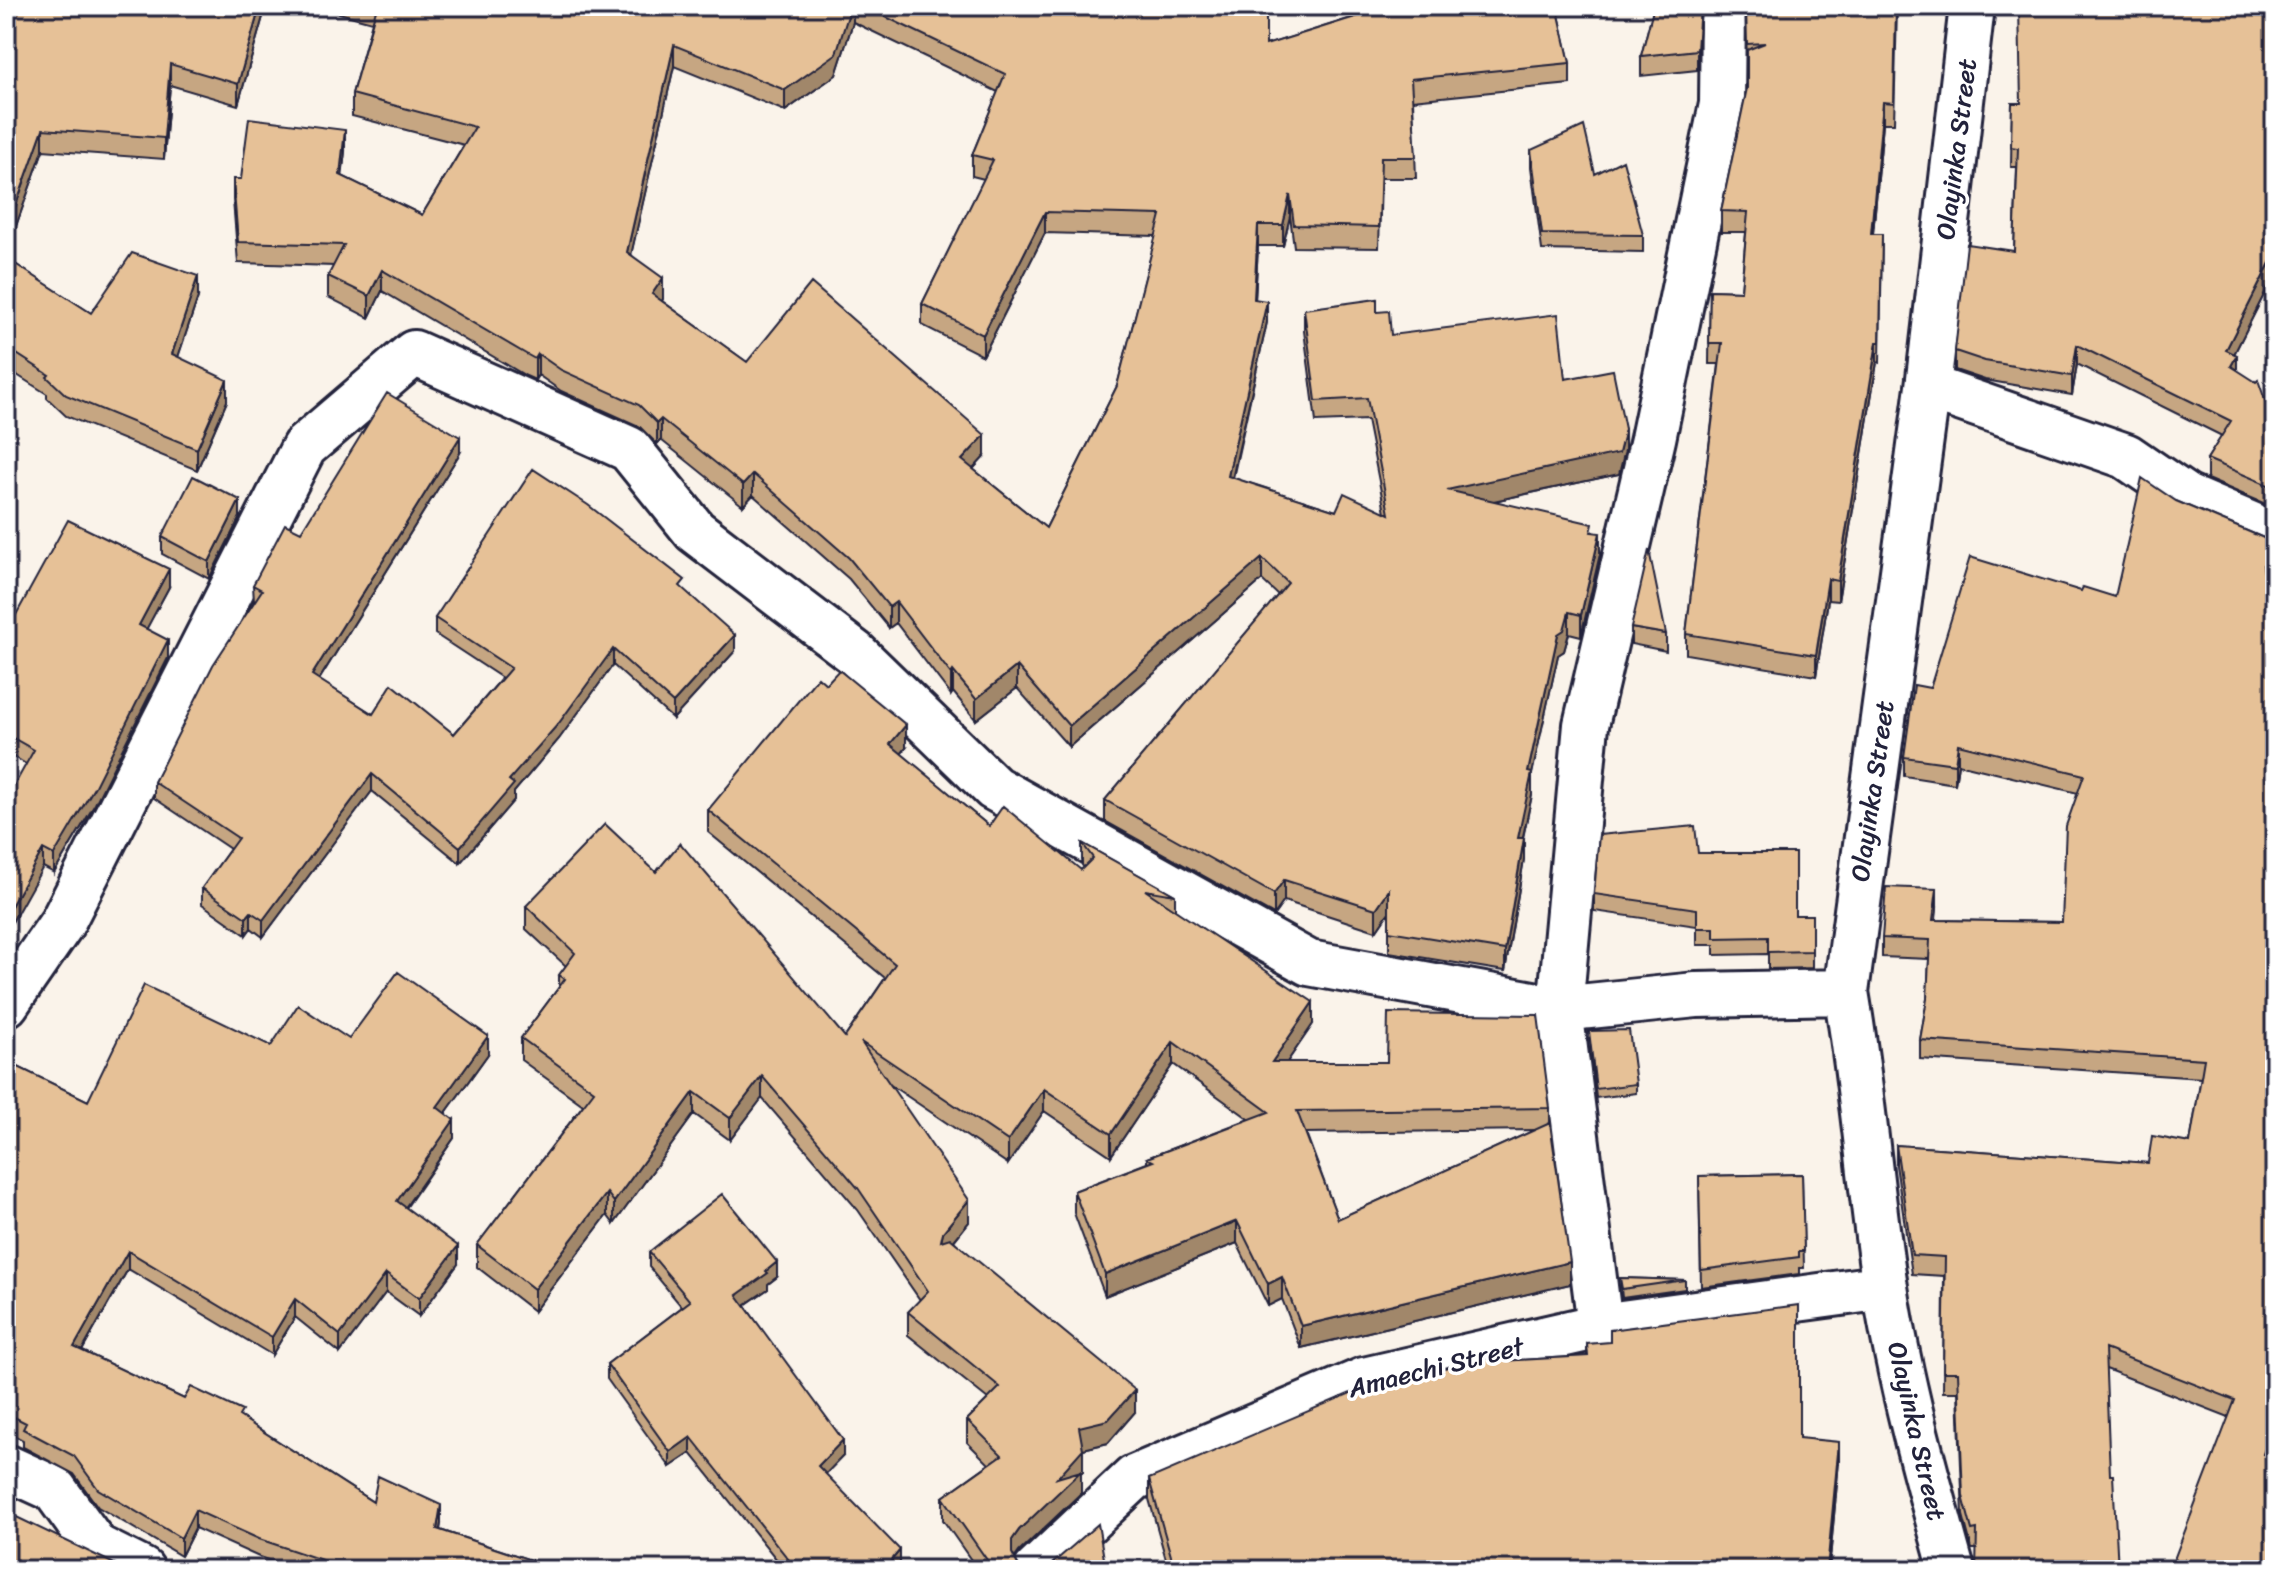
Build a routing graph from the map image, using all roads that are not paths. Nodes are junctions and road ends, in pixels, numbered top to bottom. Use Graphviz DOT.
graph roads {
  1 [pos="1723,6"];
  2 [pos="1972,6"];
  3 [pos="1928,387"];
  4 [pos="2275,535"];
  5 [pos="1846,992"];
  6 [pos="6,1004"];
  7 [pos="1560,1009"];
  8 [pos="1885,1287"];
  9 [pos="1600,1326"];
  10 [pos="6,1467"];
  11 [pos="142,1570"];
  12 [pos="1036,1570"];
  13 [pos="1952,1570"];
  1 -- 7 [label="street"];
  2 -- 3 [label="street, Olayinka Street"];
  3 -- 4 [label="street"];
  3 -- 5 [label="street, Olayinka Street"];
  5 -- 7 [label="street"];
  5 -- 8 [label="street, Olayinka Street"];
  6 -- 7 [label="street"];
  7 -- 9 [label="street"];
  8 -- 9 [label="street, Amaechi Street"];
  8 -- 13 [label="street, Olayinka Street"];
  9 -- 12 [label="street, Amaechi Street"];
  10 -- 11 [label="street"];
}
